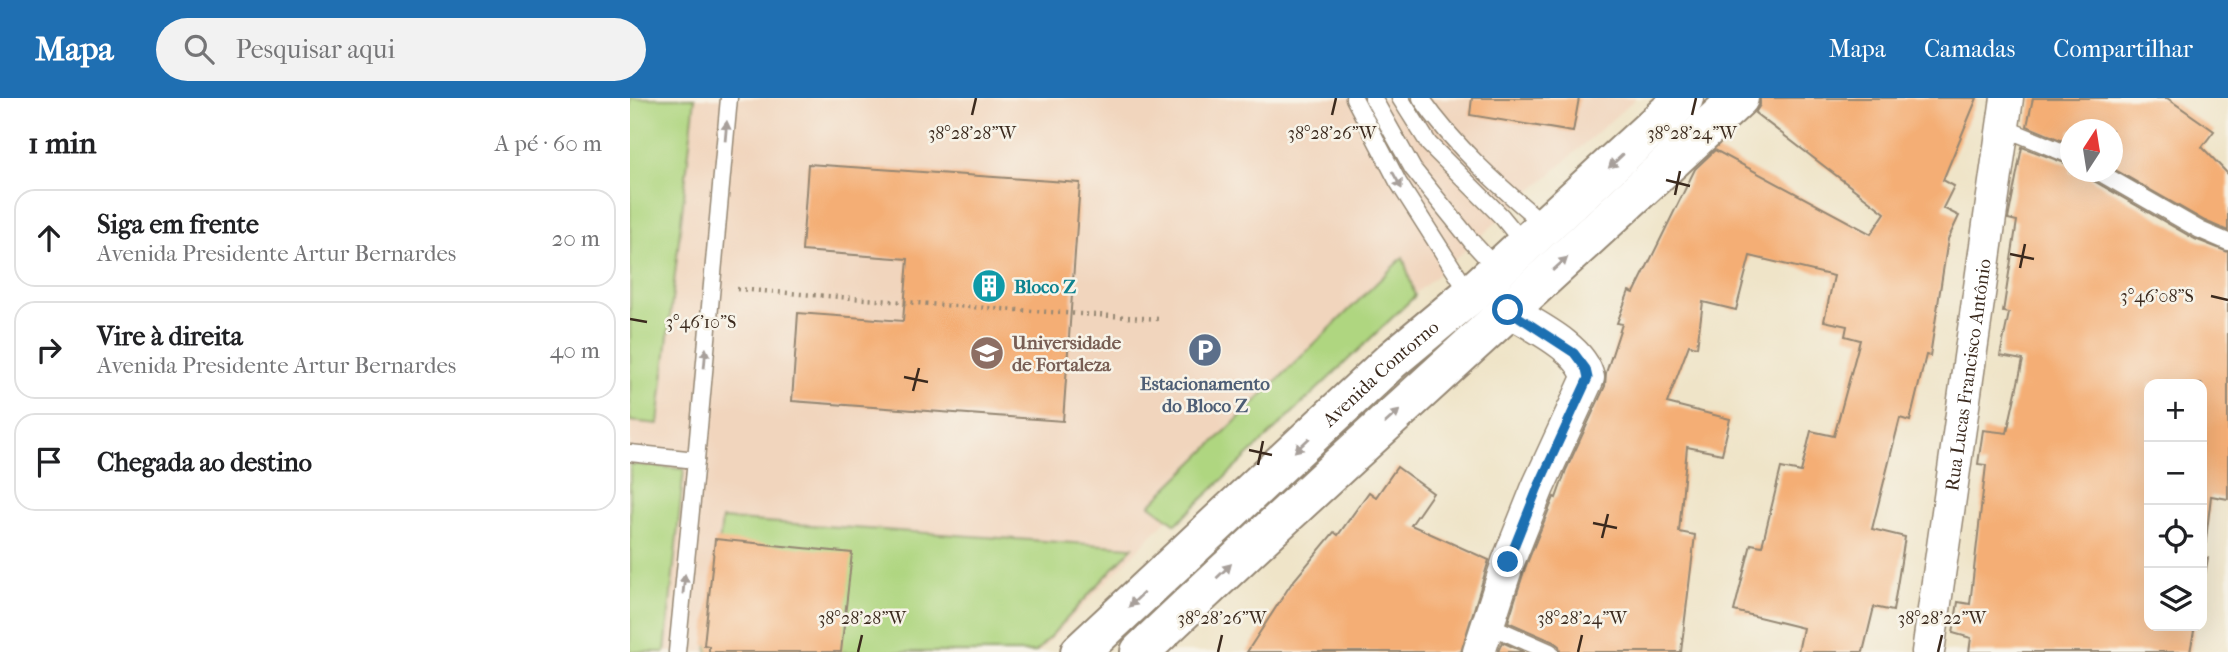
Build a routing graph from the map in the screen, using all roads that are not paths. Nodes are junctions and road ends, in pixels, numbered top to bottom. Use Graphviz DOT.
graph roads {
  1 [pos="729,98"];
  2 [pos="1354,98"];
  3 [pos="1373,98"];
  4 [pos="1400,98"];
  5 [pos="1420,98"];
  6 [pos="1684,98"];
  7 [pos="1739,98"];
  8 [pos="2004,113"];
  9 [pos="2060,149"];
  10 [pos="2116,182"];
  11 [pos="2228,242"];
  12 [pos="1523,246"];
  13 [pos="1470,295"];
  14 [pos="1508,310"];
  15 [pos="630,453"];
  16 [pos="696,460"];
  17 [pos="1484,638"];
  18 [pos="677,652"];
  19 [pos="1080,652"];
  20 [pos="1140,652"];
  21 [pos="1550,652"];
  22 [pos="1928,652"];
  16 -- 1 [label="lane, one-way"];
  2 -- 13 [label="lane, one-way"];
  3 -- 12 [label="lane"];
  4 -- 12 [label="lane"];
  5 -- 12 [label="lane"];
  6 -- 12 [label="street, Avenida Contorno, one-way"];
  14 -- 7 [label="street, Avenida Contorno, one-way"];
  8 -- 9 [label="lane"];
  8 -- 22 [label="street, Rua Lucas Francisco Antônio"];
  10 -- 11 [label="lane"];
  12 -- 13 [label="street, Avenida Contorno"];
  13 -- 19 [label="street, Avenida Contorno, one-way"];
  14 -- 17 [label="street"];
  20 -- 14 [label="street, Avenida Contorno, one-way"];
  15 -- 16 [label="lane"];
  18 -- 16 [label="lane, one-way"];
  17 -- 21 [label="lane"];
}
